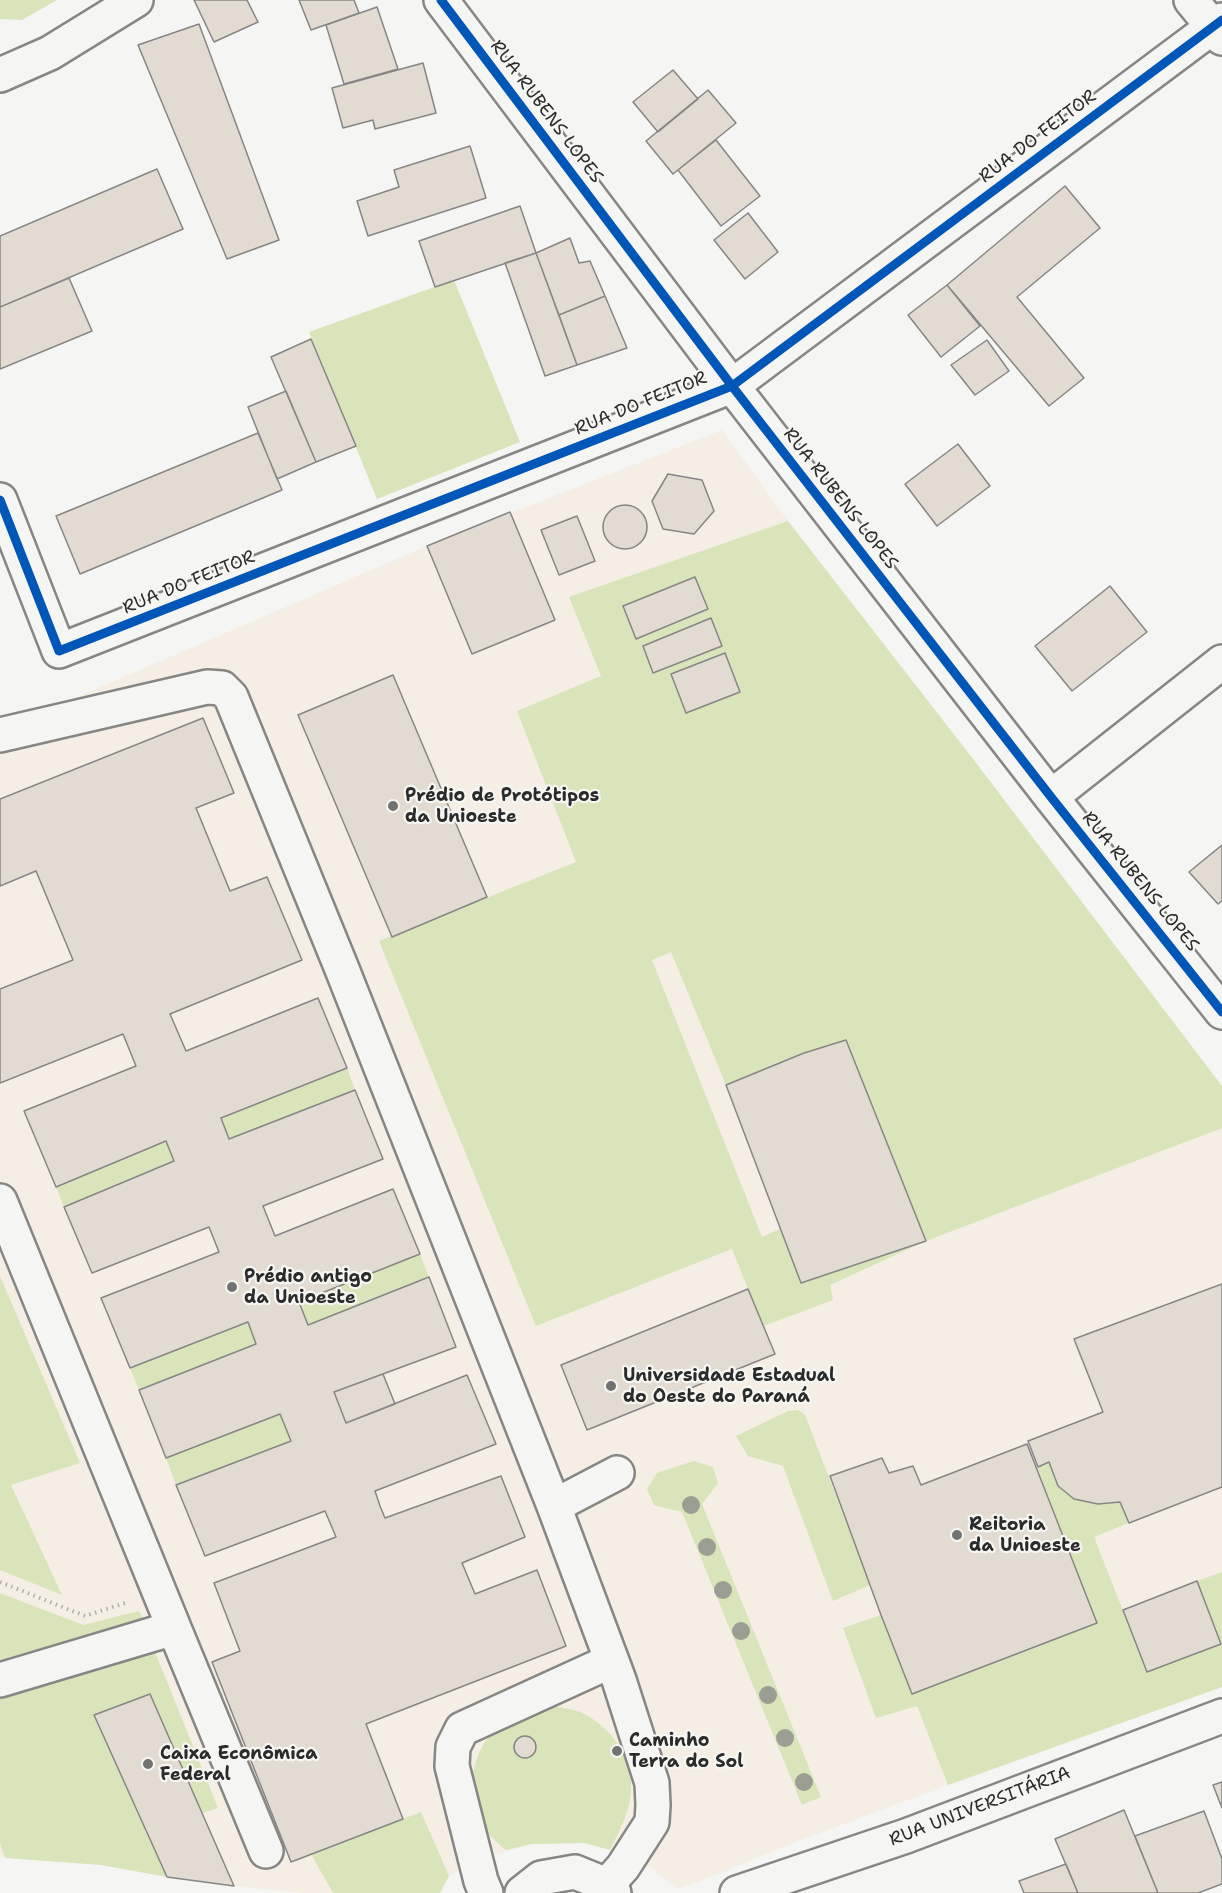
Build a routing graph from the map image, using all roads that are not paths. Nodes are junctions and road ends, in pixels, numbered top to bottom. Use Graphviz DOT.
graph roads {
  1 [pos="136,0"];
  2 [pos="441,0"];
  3 [pos="1191,0"];
  4 [pos="1219,28"];
  5 [pos="0,75"];
  6 [pos="732,386"];
  7 [pos="0,500"];
  8 [pos="1222,662"];
  9 [pos="0,735"];
  10 [pos="1051,797"];
  11 [pos="1222,1012"];
  12 [pos="0,1201"];
  13 [pos="617,1473"];
  14 [pos="554,1506"];
  15 [pos="174,1628"];
  16 [pos="611,1661"];
  17 [pos="0,1680"];
  18 [pos="1222,1716"];
  19 [pos="266,1851"];
  20 [pos="610,1889"];
  21 [pos="486,1893"];
  22 [pos="522,1893"];
  23 [pos="737,1893"];
  1 -- 5 [label="street"];
  2 -- 6 [label="street, RUA RUBENS LOPES"];
  3 -- 4 [label="street"];
  4 -- 6 [label="street, RUA DO FEITOR"];
  6 -- 7 [label="street, RUA DO FEITOR"];
  6 -- 10 [label="street, RUA RUBENS LOPES"];
  8 -- 10 [label="street"];
  9 -- 14 [label="street"];
  10 -- 11 [label="street, RUA RUBENS LOPES"];
  12 -- 15 [label="street"];
  13 -- 14 [label="street"];
  14 -- 16 [label="street"];
  15 -- 17 [label="street"];
  15 -- 19 [label="street"];
  16 -- 20 [label="street"];
  16 -- 21 [label="street"];
  18 -- 23 [label="street, RUA UNIVERSITÁRIA"];
  20 -- 22 [label="street"];
}
